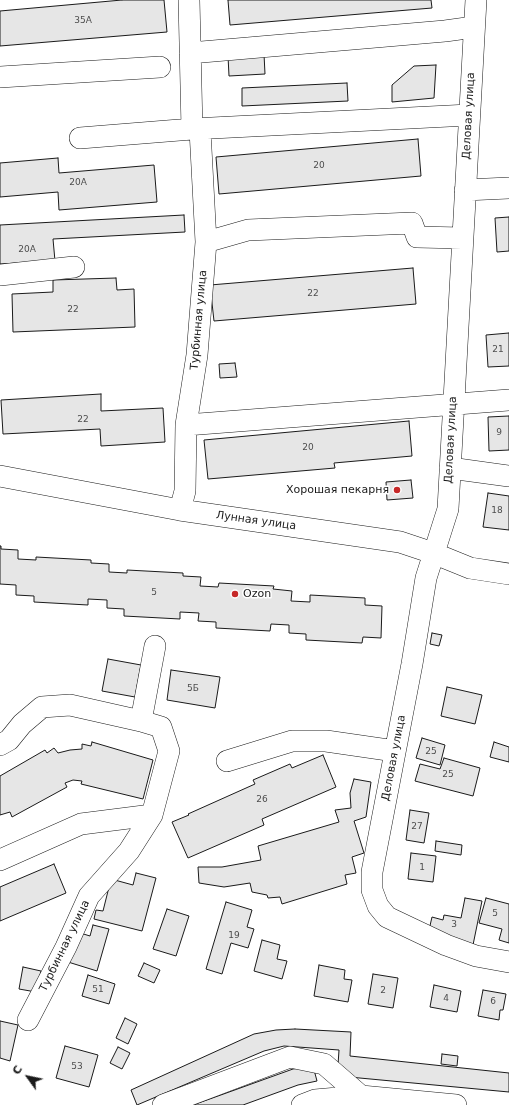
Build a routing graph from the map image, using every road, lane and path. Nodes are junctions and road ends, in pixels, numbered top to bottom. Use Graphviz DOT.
graph roads {
  1 [pos="189,0"];
  2 [pos="476,0"];
  3 [pos="474,27"];
  4 [pos="190,53"];
  5 [pos="160,67"];
  6 [pos="0,77"];
  7 [pos="469,115"];
  8 [pos="196,130"];
  9 [pos="80,138"];
  10 [pos="509,188"];
  11 [pos="465,190"];
  12 [pos="462,238"];
  13 [pos="206,242"];
  14 [pos="74,267"];
  15 [pos="0,276"];
  16 [pos="509,400"];
  17 [pos="453,406"];
  18 [pos="186,426"];
  19 [pos="450,468"];
  20 [pos="0,476"];
  21 [pos="509,476"];
  22 [pos="180,510"];
  23 [pos="433,552"];
  24 [pos="509,574"];
  25 [pos="155,646"];
  26 [pos="141,721"];
  27 [pos="0,745"];
  28 [pos="395,751"];
  29 [pos="227,761"];
  30 [pos="152,815"];
  31 [pos="0,860"];
  32 [pos="509,962"];
  33 [pos="28,1020"];
  34 [pos="361,1096"];
  35 [pos="162,1105"];
  36 [pos="302,1105"];
  37 [pos="456,1105"];
  1 -- 4 [label="street, Турбинная улица"];
  2 -- 3 [label="street, Деловая улица"];
  3 -- 4 [label="street"];
  3 -- 7 [label="street, Деловая улица"];
  4 -- 8 [label="street, Турбинная улица"];
  5 -- 6 [label="street"];
  7 -- 8 [label="street"];
  7 -- 11 [label="street, Деловая улица"];
  8 -- 9 [label="street"];
  8 -- 13 [label="street, Турбинная улица"];
  10 -- 11 [label="street"];
  11 -- 12 [label="street, Деловая улица"];
  12 -- 13 [label="street"];
  12 -- 17 [label="street, Деловая улица"];
  13 -- 18 [label="street, Турбинная улица"];
  14 -- 15 [label="street"];
  16 -- 17 [label="street"];
  17 -- 18 [label="street"];
  17 -- 19 [label="street, Деловая улица"];
  18 -- 22 [label="street, Турбинная улица"];
  19 -- 21 [label="street"];
  19 -- 23 [label="street, Деловая улица"];
  20 -- 22 [label="street, Лунная улица"];
  22 -- 23 [label="street, Лунная улица"];
  23 -- 24 [label="street, Лунная улица"];
  23 -- 28 [label="street, Деловая улица"];
  25 -- 26 [label="street"];
  26 -- 27 [label="street"];
  26 -- 30 [label="street, Турбинная улица"];
  28 -- 29 [label="street"];
  28 -- 32 [label="street, Деловая улица"];
  30 -- 31 [label="street"];
  30 -- 33 [label="street, Турбинная улица"];
  34 -- 35 [label="street"];
  34 -- 36 [label="street"];
  34 -- 37 [label="street"];
}
